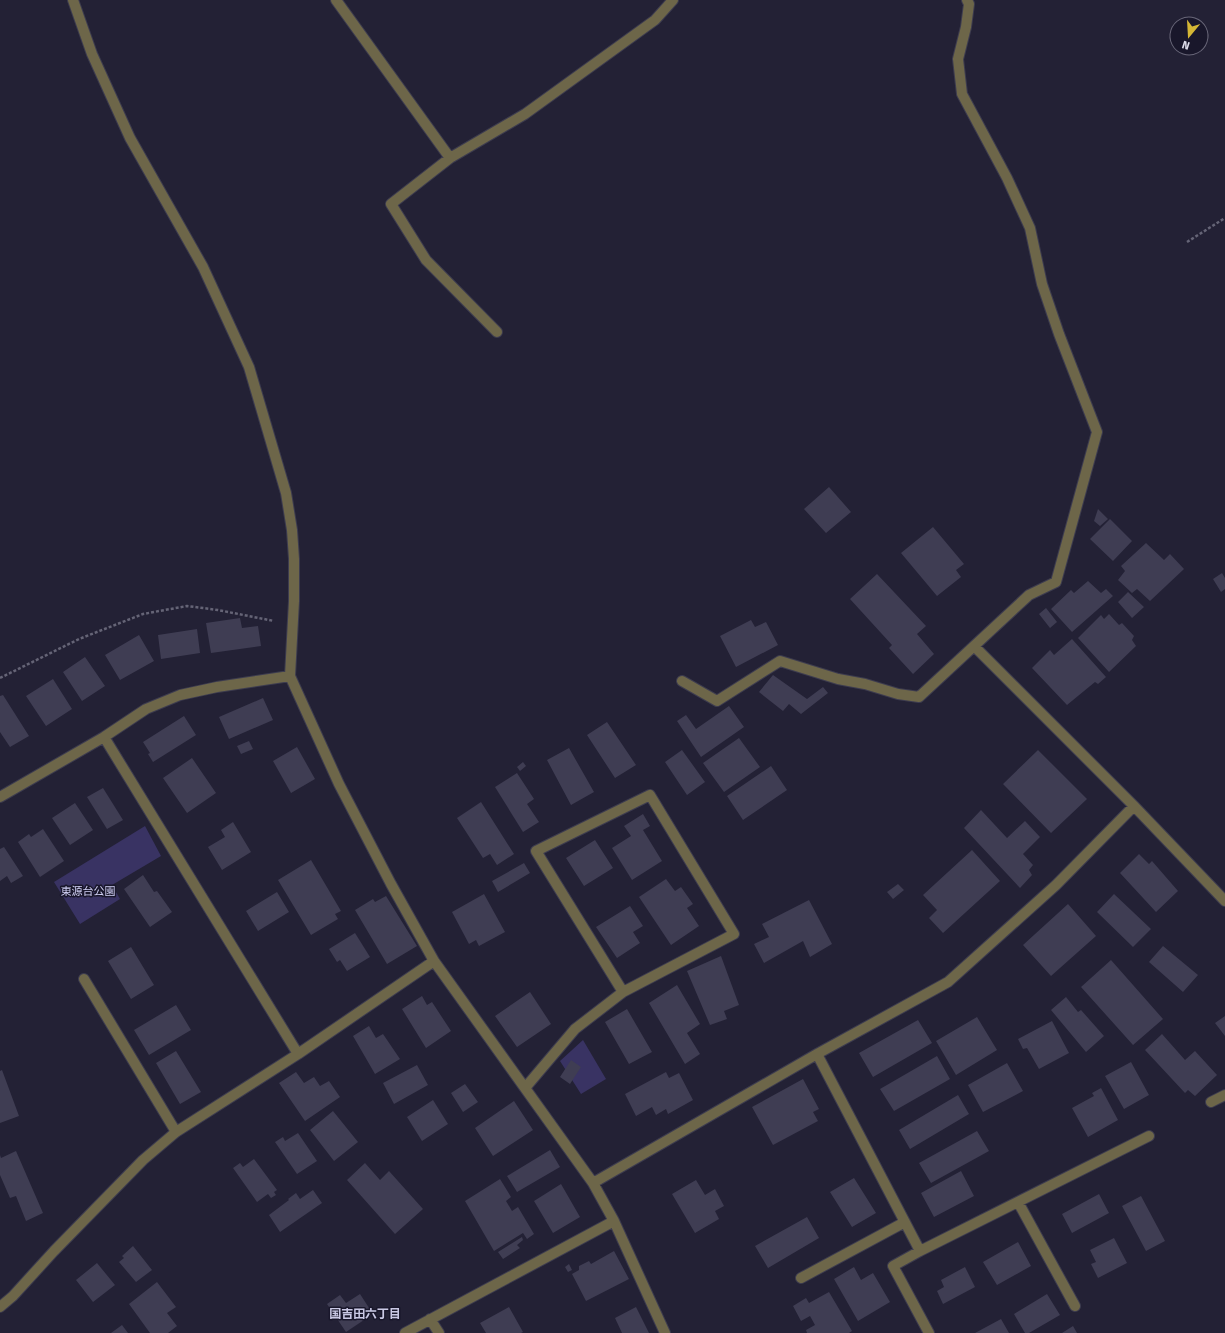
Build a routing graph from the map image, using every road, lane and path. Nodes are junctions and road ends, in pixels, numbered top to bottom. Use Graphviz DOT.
graph roads {
  1 [pos="73,0"];
  2 [pos="336,0"];
  3 [pos="673,0"];
  4 [pos="967,0"];
  5 [pos="450,158"];
  6 [pos="1225,218"];
  7 [pos="1187,242"];
  8 [pos="497,332"];
  9 [pos="292,625"];
  10 [pos="974,646"];
  11 [pos="290,676"];
  12 [pos="0,678"];
  13 [pos="682,681"];
  14 [pos="104,737"];
  15 [pos="0,797"];
  16 [pos="1134,806"];
  17 [pos="1225,901"];
  18 [pos="434,961"];
  19 [pos="84,979"];
  20 [pos="623,992"];
  21 [pos="298,1054"];
  22 [pos="817,1054"];
  23 [pos="525,1088"];
  24 [pos="1225,1095"];
  25 [pos="1211,1102"];
  26 [pos="176,1132"];
  27 [pos="1149,1136"];
  28 [pos="593,1183"];
  29 [pos="1018,1202"];
  30 [pos="614,1220"];
  31 [pos="905,1222"];
  32 [pos="920,1251"];
  33 [pos="800,1278"];
  34 [pos="1075,1306"];
  35 [pos="0,1307"];
  36 [pos="430,1319"];
  37 [pos="404,1333"];
  38 [pos="439,1333"];
  39 [pos="665,1333"];
  40 [pos="929,1333"];
  1 -- 9 [label="street"];
  2 -- 5 [label="street"];
  3 -- 5 [label="street"];
  4 -- 10 [label="street"];
  5 -- 8 [label="street"];
  6 -- 7 [label="path"];
  9 -- 11 [label="street"];
  9 -- 12 [label="path"];
  10 -- 13 [label="street"];
  10 -- 16 [label="street"];
  11 -- 14 [label="street"];
  11 -- 18 [label="street"];
  14 -- 15 [label="street"];
  14 -- 21 [label="street"];
  16 -- 17 [label="street"];
  16 -- 22 [label="street"];
  18 -- 21 [label="street"];
  18 -- 23 [label="street"];
  19 -- 26 [label="street"];
  20 -- 20 [label="street"];
  20 -- 23 [label="street"];
  21 -- 26 [label="street"];
  22 -- 28 [label="street"];
  22 -- 31 [label="street"];
  23 -- 28 [label="street"];
  24 -- 25 [label="street"];
  26 -- 35 [label="street"];
  27 -- 29 [label="street"];
  28 -- 30 [label="street"];
  29 -- 32 [label="street"];
  29 -- 34 [label="street"];
  30 -- 36 [label="street"];
  30 -- 39 [label="street"];
  31 -- 32 [label="street"];
  31 -- 33 [label="street"];
  32 -- 40 [label="street"];
  36 -- 37 [label="street"];
  36 -- 38 [label="street"];
}
